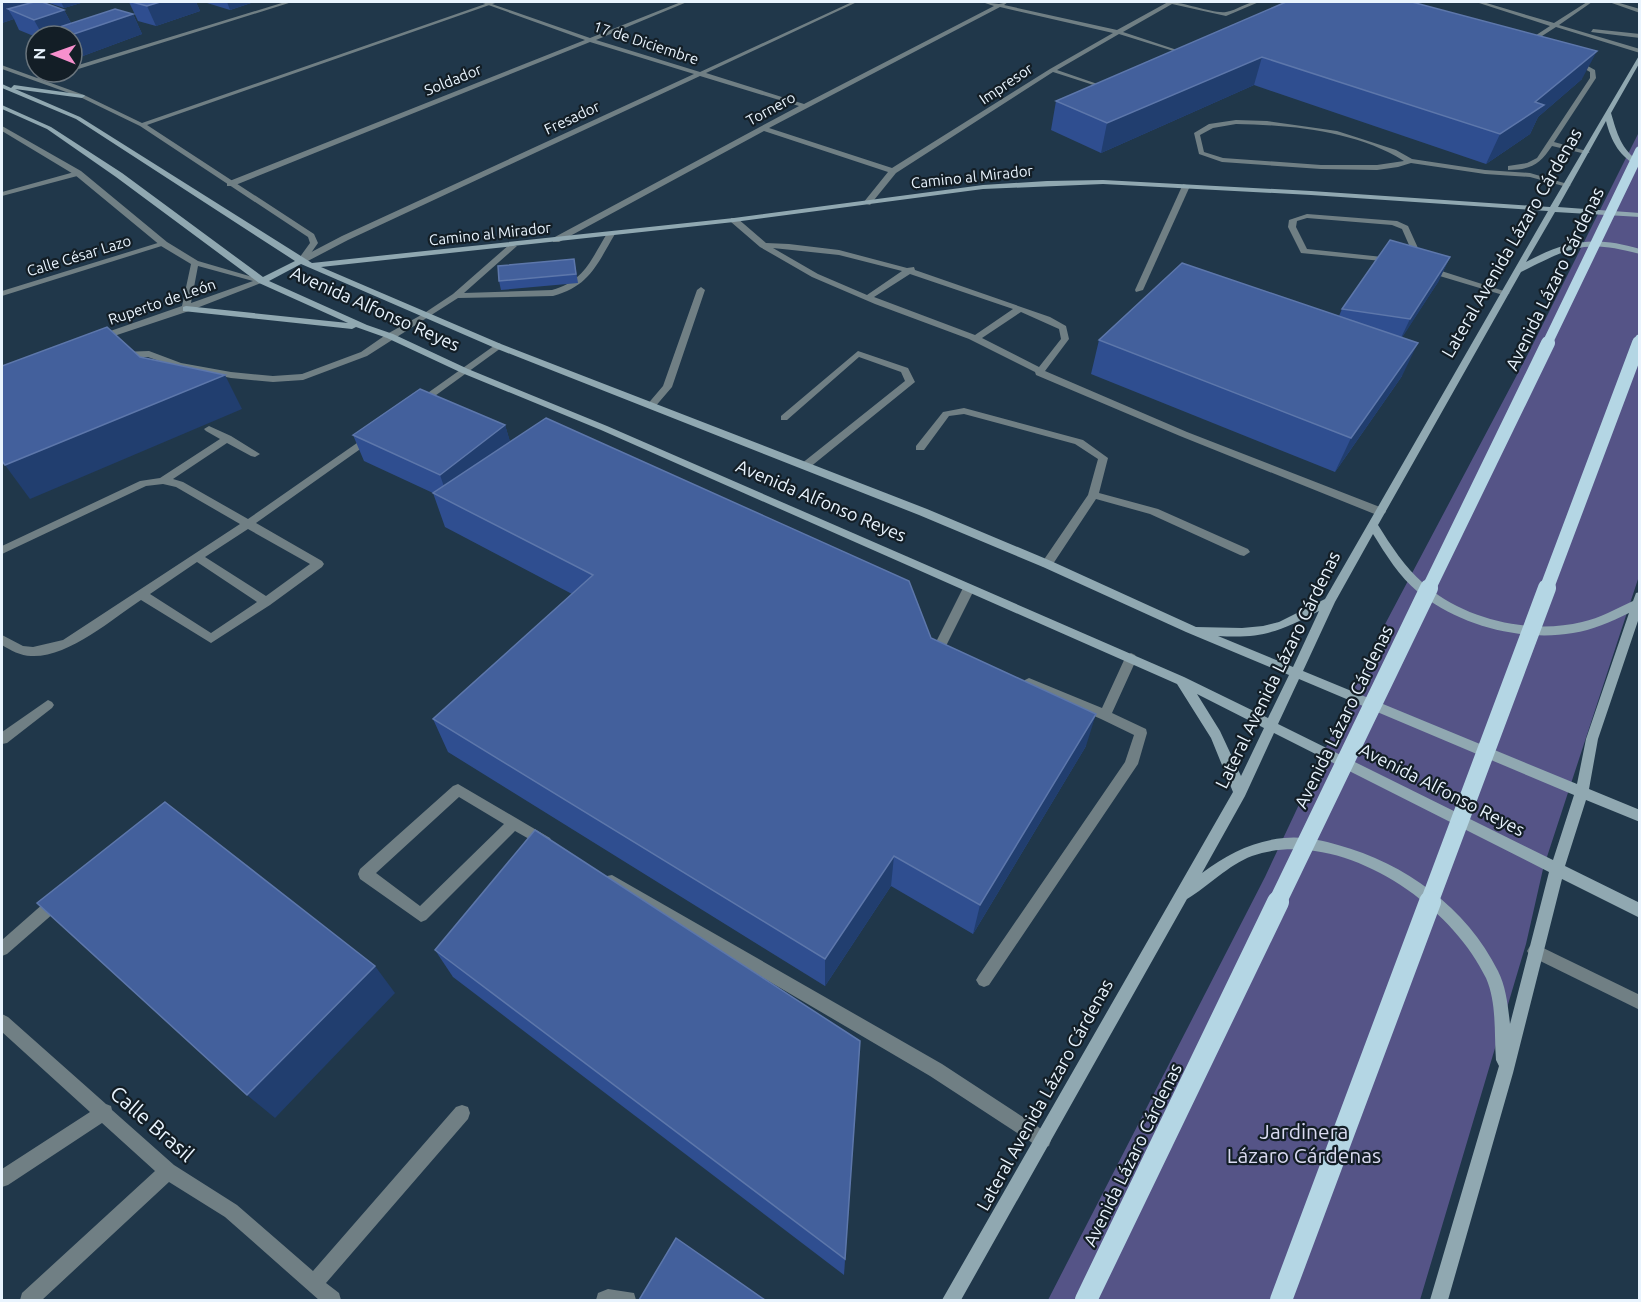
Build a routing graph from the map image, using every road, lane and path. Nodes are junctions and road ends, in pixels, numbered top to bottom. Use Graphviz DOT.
graph roads {
  1 [pos="288,2"];
  2 [pos="488,2"];
  3 [pos="685,2"];
  4 [pos="855,2"];
  5 [pos="984,2"];
  6 [pos="1171,2"];
  7 [pos="1256,2"];
  8 [pos="1479,2"];
  9 [pos="1590,2"];
  10 [pos="1612,2"];
  11 [pos="1003,3"];
  12 [pos="1640,11"];
  13 [pos="1557,24"];
  14 [pos="1580,30"];
  15 [pos="1117,32"];
  16 [pos="1640,36"];
  17 [pos="1596,37"];
  18 [pos="590,40"];
  19 [pos="1588,45"];
  20 [pos="1533,49"];
  21 [pos="1640,51"];
  22 [pos="1178,52"];
  23 [pos="1581,52"];
  24 [pos="1640,56"];
  25 [pos="1564,57"];
  26 [pos="1574,60"];
  27 [pos="84,65"];
  28 [pos="2,67"];
  29 [pos="1052,70"];
  30 [pos="24,74"];
  31 [pos="699,74"];
  32 [pos="51,84"];
  33 [pos="2,86"];
  34 [pos="1108,90"];
  35 [pos="81,96"];
  36 [pos="805,106"];
  37 [pos="2,107"];
  38 [pos="1608,114"];
  39 [pos="142,125"];
  40 [pos="2,128"];
  41 [pos="764,129"];
  42 [pos="1549,143"];
  43 [pos="1640,151"];
  44 [pos="1586,152"];
  45 [pos="1410,161"];
  46 [pos="1640,165"];
  47 [pos="1468,168"];
  48 [pos="893,171"];
  49 [pos="78,173"];
  50 [pos="231,184"];
  51 [pos="1567,185"];
  52 [pos="1186,186"];
  53 [pos="2,194"];
  54 [pos="867,203"];
  55 [pos="1554,208"];
  56 [pos="1640,215"];
  57 [pos="734,220"];
  58 [pos="610,234"];
  59 [pos="556,240"];
  60 [pos="164,244"];
  61 [pos="763,245"];
  62 [pos="513,246"];
  63 [pos="1640,252"];
  64 [pos="195,263"];
  65 [pos="306,263"];
  66 [pos="1403,263"];
  67 [pos="1413,265"];
  68 [pos="1422,268"];
  69 [pos="910,269"];
  70 [pos="1518,271"];
  71 [pos="262,281"];
  72 [pos="701,290"];
  73 [pos="1139,290"];
  74 [pos="1506,293"];
  75 [pos="2,294"];
  76 [pos="456,296"];
  77 [pos="869,297"];
  78 [pos="1020,308"];
  79 [pos="186,309"];
  80 [pos="426,316"];
  81 [pos="364,327"];
  82 [pos="390,336"];
  83 [pos="975,339"];
  84 [pos="1640,339"];
  85 [pos="498,346"];
  86 [pos="98,350"];
  87 [pos="111,357"];
  88 [pos="465,371"];
  89 [pos="1039,373"];
  90 [pos="651,406"];
  91 [pos="407,411"];
  92 [pos="784,418"];
  93 [pos="209,429"];
  94 [pos="378,432"];
  95 [pos="228,438"];
  96 [pos="920,448"];
  97 [pos="255,454"];
  98 [pos="805,466"];
  99 [pos="163,481"];
  100 [pos="1093,495"];
  101 [pos="1381,512"];
  102 [pos="249,523"];
  103 [pos="1373,526"];
  104 [pos="2,550"];
  105 [pos="1244,552"];
  106 [pos="197,557"];
  107 [pos="1047,564"];
  108 [pos="969,588"];
  109 [pos="141,594"];
  110 [pos="266,602"];
  111 [pos="1329,602"];
  112 [pos="1638,602"];
  113 [pos="1190,629"];
  114 [pos="2,639"];
  115 [pos="1131,658"];
  116 [pos="927,671"];
  117 [pos="1296,673"];
  118 [pos="1014,677"];
  119 [pos="1180,680"];
  120 [pos="48,705"];
  121 [pos="1105,715"];
  122 [pos="1270,726"];
  123 [pos="2,739"];
  124 [pos="1240,792"];
  125 [pos="1582,792"];
  126 [pos="1640,816"];
  127 [pos="514,823"];
  128 [pos="555,848"];
  129 [pos="1557,870"];
  130 [pos="596,872"];
  131 [pos="64,894"];
  132 [pos="1180,895"];
  133 [pos="1640,911"];
  134 [pos="2,949"];
  135 [pos="1535,951"];
  136 [pos="984,980"];
  137 [pos="1640,1003"];
  138 [pos="2,1022"];
  139 [pos="1505,1073"];
  140 [pos="105,1112"];
  141 [pos="462,1113"];
  142 [pos="1042,1140"];
  143 [pos="168,1172"];
  144 [pos="2,1179"];
  145 [pos="313,1284"];
  146 [pos="29,1300"];
  147 [pos="332,1300"];
  148 [pos="605,1300"];
  149 [pos="627,1300"];
  150 [pos="951,1300"];
  151 [pos="1086,1300"];
  152 [pos="1281,1300"];
  153 [pos="1439,1300"];
  1 -- 27 [label="street"];
  2 -- 18 [label="street, 17 de Diciembre"];
  2 -- 39 [label="street"];
  3 -- 18 [label="street, Soldador"];
  4 -- 31 [label="street, Fresador"];
  5 -- 11 [label="street"];
  6 -- 7 [label="street"];
  6 -- 15 [label="street, Impresor"];
  8 -- 13 [label="street"];
  9 -- 13 [label="street"];
  10 -- 12 [label="street"];
  11 -- 15 [label="street"];
  11 -- 36 [label="street, Tornero"];
  13 -- 14 [label="street"];
  13 -- 20 [label="street"];
  14 -- 16 [label="street"];
  14 -- 17 [label="street"];
  15 -- 22 [label="street"];
  15 -- 29 [label="street, Impresor"];
  17 -- 19 [label="street"];
  17 -- 21 [label="street"];
  18 -- 31 [label="street, 17 de Diciembre"];
  18 -- 50 [label="street, Soldador"];
  23 -- 26 [label="street"];
  24 -- 38 [label="main road, Lateral Avenida Lázaro Cárdenas"];
  25 -- 26 [label="street"];
  26 -- 42 [label="street"];
  28 -- 30 [label="street"];
  29 -- 34 [label="street"];
  29 -- 48 [label="street, Impresor"];
  31 -- 36 [label="street, 17 de Diciembre"];
  31 -- 65 [label="street, Fresador"];
  32 -- 35 [label="street"];
  33 -- 35 [label="main road"];
  33 -- 65 [label="main road, Avenida Alfonso Reyes"];
  35 -- 39 [label="street"];
  36 -- 41 [label="street, Tornero"];
  37 -- 71 [label="main road, Avenida Alfonso Reyes"];
  38 -- 44 [label="main road, Lateral Avenida Lázaro Cárdenas"];
  38 -- 46 [label="main road"];
  39 -- 50 [label="street"];
  40 -- 49 [label="street"];
  41 -- 48 [label="street"];
  41 -- 59 [label="street, Tornero"];
  42 -- 44 [label="street"];
  42 -- 47 [label="street"];
  43 -- 151 [label="highway, Avenida Lázaro Cárdenas, bridge"];
  44 -- 51 [label="main road, Lateral Avenida Lázaro Cárdenas"];
  45 -- 45 [label="street"];
  45 -- 47 [label="street"];
  47 -- 51 [label="street"];
  48 -- 54 [label="street, Impresor"];
  49 -- 53 [label="street"];
  49 -- 60 [label="street"];
  50 -- 65 [label="street"];
  51 -- 55 [label="main road, Lateral Avenida Lázaro Cárdenas"];
  52 -- 54 [label="main road, Camino al Mirador"];
  52 -- 55 [label="main road, Camino al Mirador"];
  52 -- 73 [label="street"];
  54 -- 57 [label="main road, Camino al Mirador"];
  55 -- 56 [label="main road, Camino al Mirador"];
  55 -- 70 [label="main road, Lateral Avenida Lázaro Cárdenas"];
  57 -- 58 [label="main road, Camino al Mirador"];
  57 -- 61 [label="street"];
  58 -- 59 [label="main road, Camino al Mirador"];
  58 -- 76 [label="street"];
  59 -- 62 [label="main road, Camino al Mirador"];
  60 -- 64 [label="street"];
  60 -- 75 [label="street, Calle César Lazo"];
  61 -- 69 [label="street"];
  61 -- 77 [label="street"];
  62 -- 65 [label="main road, Camino al Mirador"];
  62 -- 76 [label="street"];
  63 -- 70 [label="main road"];
  64 -- 71 [label="street"];
  64 -- 79 [label="street"];
  65 -- 71 [label="main road"];
  65 -- 80 [label="main road, Avenida Alfonso Reyes"];
  66 -- 68 [label="street"];
  67 -- 68 [label="street"];
  68 -- 74 [label="street"];
  69 -- 77 [label="street"];
  69 -- 78 [label="street"];
  70 -- 74 [label="main road, Lateral Avenida Lázaro Cárdenas"];
  71 -- 79 [label="street, Ruperto de León"];
  71 -- 81 [label="main road, Avenida Alfonso Reyes"];
  72 -- 90 [label="street"];
  74 -- 101 [label="main road, Lateral Avenida Lázaro Cárdenas"];
  76 -- 80 [label="street"];
  77 -- 83 [label="street"];
  78 -- 83 [label="street"];
  78 -- 89 [label="street"];
  79 -- 81 [label="main road"];
  79 -- 86 [label="street, Ruperto de León"];
  80 -- 82 [label="street"];
  80 -- 85 [label="main road, Avenida Alfonso Reyes"];
  81 -- 82 [label="main road, Avenida Alfonso Reyes"];
  82 -- 87 [label="street"];
  82 -- 88 [label="main road, Avenida Alfonso Reyes"];
  83 -- 89 [label="street"];
  84 -- 152 [label="highway, bridge"];
  85 -- 88 [label="street"];
  85 -- 90 [label="main road, Avenida Alfonso Reyes"];
  88 -- 91 [label="street"];
  88 -- 108 [label="main road, Avenida Alfonso Reyes"];
  89 -- 101 [label="street"];
  90 -- 98 [label="main road, Avenida Alfonso Reyes"];
  92 -- 98 [label="street"];
  93 -- 95 [label="street"];
  94 -- 102 [label="street"];
  95 -- 97 [label="street"];
  95 -- 99 [label="street"];
  96 -- 100 [label="street"];
  98 -- 107 [label="main road, Avenida Alfonso Reyes"];
  99 -- 102 [label="street"];
  99 -- 104 [label="street"];
  100 -- 105 [label="street"];
  100 -- 107 [label="street"];
  101 -- 103 [label="main road, Lateral Avenida Lázaro Cárdenas"];
  102 -- 106 [label="street"];
  102 -- 110 [label="street"];
  103 -- 111 [label="main road, Lateral Avenida Lázaro Cárdenas"];
  103 -- 112 [label="main road"];
  106 -- 109 [label="street"];
  106 -- 110 [label="street"];
  107 -- 113 [label="main road, Avenida Alfonso Reyes"];
  108 -- 115 [label="main road, Avenida Alfonso Reyes"];
  108 -- 116 [label="street"];
  109 -- 110 [label="street"];
  109 -- 114 [label="street"];
  111 -- 113 [label="main road"];
  111 -- 117 [label="main road, Lateral Avenida Lázaro Cárdenas"];
  112 -- 125 [label="main road"];
  113 -- 117 [label="main road, Avenida Alfonso Reyes"];
  115 -- 119 [label="main road, Avenida Alfonso Reyes"];
  115 -- 121 [label="street"];
  117 -- 122 [label="main road, Lateral Avenida Lázaro Cárdenas"];
  117 -- 125 [label="main road, Avenida Alfonso Reyes"];
  118 -- 121 [label="street"];
  119 -- 122 [label="main road, Avenida Alfonso Reyes"];
  119 -- 124 [label="main road"];
  120 -- 123 [label="street"];
  121 -- 136 [label="street"];
  122 -- 124 [label="main road, Lateral Avenida Lázaro Cárdenas"];
  122 -- 129 [label="main road, Avenida Alfonso Reyes"];
  124 -- 132 [label="main road, Lateral Avenida Lázaro Cárdenas"];
  125 -- 126 [label="main road, Avenida Alfonso Reyes"];
  125 -- 129 [label="main road"];
  127 -- 127 [label="street"];
  127 -- 128 [label="street"];
  129 -- 133 [label="main road, Avenida Alfonso Reyes"];
  129 -- 135 [label="main road"];
  130 -- 142 [label="street"];
  131 -- 134 [label="street"];
  132 -- 139 [label="main road"];
  132 -- 142 [label="main road, Lateral Avenida Lázaro Cárdenas"];
  135 -- 137 [label="street"];
  135 -- 139 [label="main road"];
  138 -- 140 [label="street, Calle Brasil"];
  139 -- 153 [label="main road"];
  140 -- 143 [label="street, Calle Brasil"];
  140 -- 144 [label="street"];
  141 -- 145 [label="street"];
  142 -- 150 [label="main road, Lateral Avenida Lázaro Cárdenas"];
  143 -- 145 [label="street, Calle Brasil"];
  143 -- 146 [label="street"];
  145 -- 147 [label="street, Calle Brasil"];
  148 -- 149 [label="street"];
}
